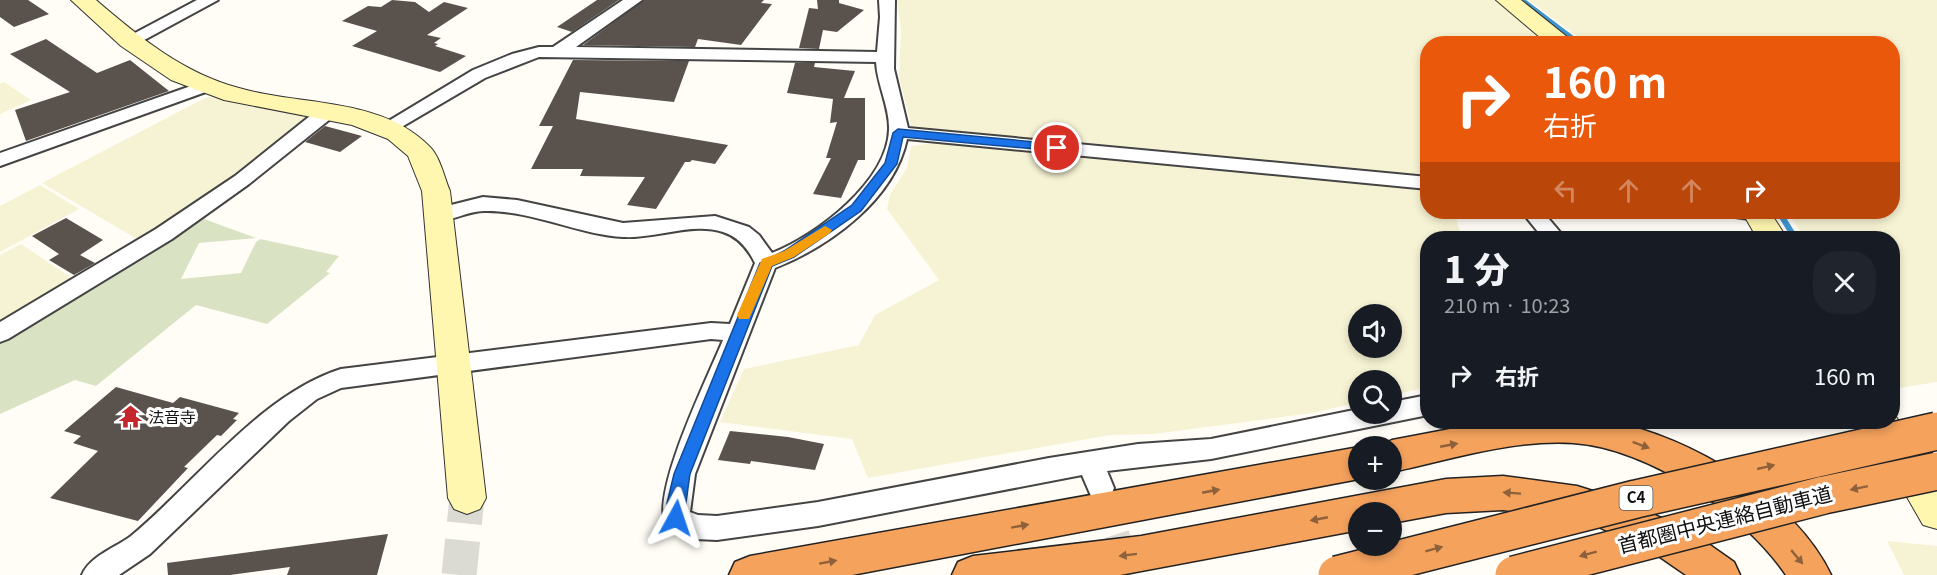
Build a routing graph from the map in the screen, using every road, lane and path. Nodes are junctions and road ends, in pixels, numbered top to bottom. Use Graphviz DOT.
graph roads {
  1 [pos="82,0"];
  2 [pos="210,0"];
  3 [pos="634,0"];
  4 [pos="887,0"];
  5 [pos="1507,0"];
  6 [pos="1554,36"];
  7 [pos="129,41"];
  8 [pos="556,53"];
  9 [pos="886,57"];
  10 [pos="208,85"];
  11 [pos="327,112"];
  12 [pos="386,128"];
  13 [pos="898,133"];
  14 [pos="0,159"];
  15 [pos="1420,182"];
  16 [pos="438,215"];
  17 [pos="1538,219"];
  18 [pos="1757,219"];
  19 [pos="1548,231"];
  20 [pos="1767,231"];
  21 [pos="766,263"];
  22 [pos="0,333"];
  23 [pos="736,333"];
  24 [pos="453,363"];
  25 [pos="1420,407"];
  26 [pos="1402,410"];
  27 [pos="1348,421"];
  28 [pos="1551,429"];
  29 [pos="1579,429"];
  30 [pos="1886,429"];
  31 [pos="1937,431"];
  32 [pos="1402,454"];
  33 [pos="1090,463"];
  34 [pos="1348,464"];
  35 [pos="1937,471"];
  36 [pos="1101,488"];
  37 [pos="467,498"];
  38 [pos="1937,513"];
  39 [pos="96,575"];
  40 [pos="750,575"];
  41 [pos="973,575"];
  42 [pos="1337,575"];
  43 [pos="1514,575"];
  44 [pos="1719,575"];
  45 [pos="1810,575"];
  1 -- 7 [label="street"];
  2 -- 7 [label="street"];
  3 -- 8 [label="street"];
  4 -- 9 [label="street"];
  5 -- 6 [label="street"];
  7 -- 10 [label="street"];
  8 -- 9 [label="street"];
  8 -- 12 [label="street"];
  9 -- 13 [label="street"];
  10 -- 11 [label="street"];
  10 -- 14 [label="street"];
  11 -- 12 [label="street"];
  11 -- 22 [label="street"];
  12 -- 16 [label="street"];
  13 -- 15 [label="street"];
  13 -- 21 [label="street"];
  16 -- 21 [label="street"];
  16 -- 24 [label="street"];
  17 -- 19 [label="street"];
  18 -- 20 [label="street"];
  21 -- 23 [label="street"];
  23 -- 24 [label="street"];
  23 -- 33 [label="street"];
  24 -- 37 [label="street"];
  24 -- 39 [label="street"];
  25 -- 26 [label="street"];
  27 -- 33 [label="street"];
  32 -- 28 [label="highway, one-way"];
  29 -- 45 [label="highway, one-way"];
  30 -- 38 [label="street"];
  42 -- 31 [label="highway, C4, one-way, bridge"];
  33 -- 36 [label="street"];
  40 -- 34 [label="highway, one-way"];
  35 -- 43 [label="highway, 首都圏中央連絡自動車道, one-way, bridge"];
  44 -- 41 [label="highway, one-way"];
}
